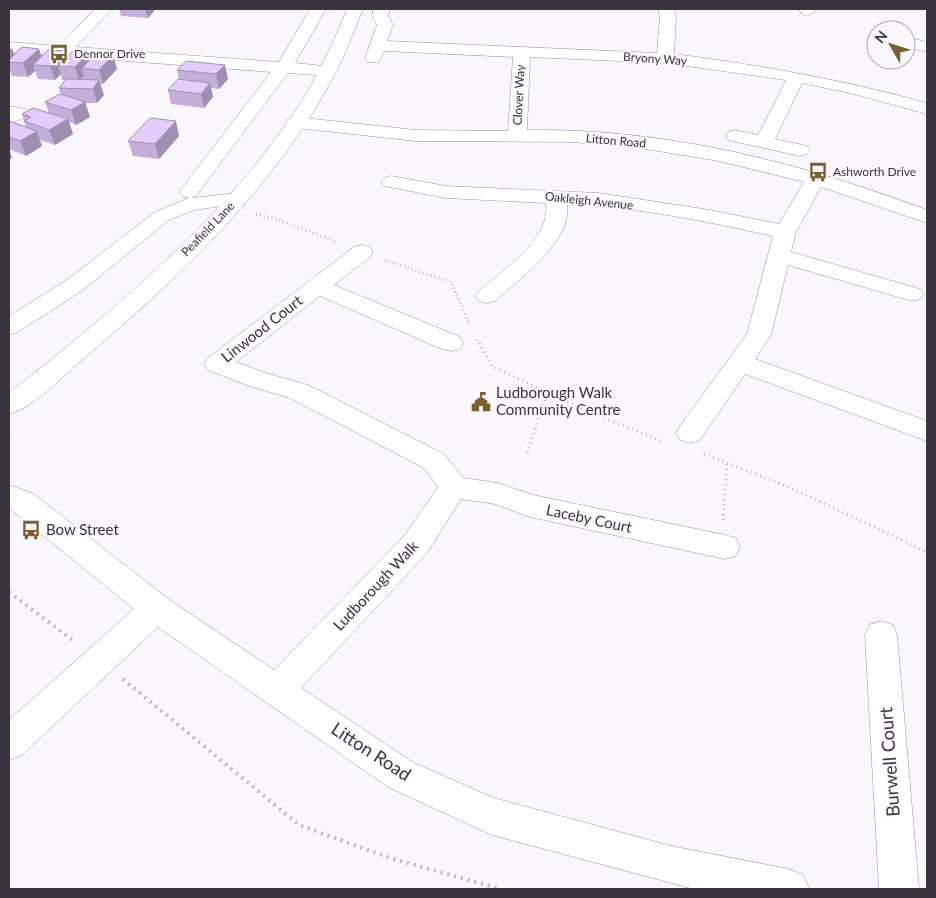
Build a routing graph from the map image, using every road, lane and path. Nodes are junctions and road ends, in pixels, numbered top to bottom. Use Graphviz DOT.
graph roads {
  1 [pos="104,9"];
  2 [pos="318,9"];
  3 [pos="355,9"];
  4 [pos="666,9"];
  5 [pos="383,17"];
  6 [pos="9,47"];
  7 [pos="64,50"];
  8 [pos="522,54"];
  9 [pos="665,58"];
  10 [pos="283,68"];
  11 [pos="328,70"];
  12 [pos="796,77"];
  13 [pos="927,109"];
  14 [pos="9,111"];
  15 [pos="9,119"];
  16 [pos="296,123"];
  17 [pos="734,136"];
  18 [pos="517,137"];
  19 [pos="764,142"];
  20 [pos="800,150"];
  21 [pos="816,178"];
  22 [pos="392,181"];
  23 [pos="189,192"];
  24 [pos="555,196"];
  25 [pos="233,204"];
  26 [pos="927,217"];
  27 [pos="785,232"];
  28 [pos="362,252"];
  29 [pos="779,255"];
  30 [pos="482,269"];
  31 [pos="506,277"];
  32 [pos="318,286"];
  33 [pos="912,294"];
  34 [pos="487,296"];
  35 [pos="9,327"];
  36 [pos="451,343"];
  37 [pos="733,372"];
  38 [pos="547,393"];
  39 [pos="9,405"];
  40 [pos="927,431"];
  41 [pos="686,443"];
  42 [pos="527,453"];
  43 [pos="727,461"];
  44 [pos="454,487"];
  45 [pos="9,496"];
  46 [pos="724,536"];
  47 [pos="927,552"];
  48 [pos="9,592"];
  49 [pos="156,608"];
  50 [pos="881,635"];
  51 [pos="101,661"];
  52 [pos="278,689"];
  53 [pos="9,743"];
  54 [pos="669,877"];
  55 [pos="500,889"];
  56 [pos="789,889"];
  57 [pos="899,889"];
  1 -- 7 [label="street"];
  2 -- 10 [label="street"];
  3 -- 11 [label="street, Peafield Lane"];
  4 -- 9 [label="street"];
  5 -- 8 [label="street, Bryony Way"];
  6 -- 7 [label="street"];
  7 -- 10 [label="street"];
  8 -- 9 [label="street, Bryony Way"];
  8 -- 18 [label="street, Clover Way"];
  9 -- 12 [label="street, Bryony Way"];
  10 -- 11 [label="street"];
  10 -- 23 [label="street"];
  11 -- 16 [label="street, Peafield Lane"];
  12 -- 13 [label="street, Bryony Way"];
  12 -- 19 [label="street"];
  14 -- 15 [label="street"];
  16 -- 18 [label="street, Litton Road"];
  16 -- 25 [label="street, Peafield Lane"];
  17 -- 19 [label="street"];
  18 -- 21 [label="street, Litton Road"];
  19 -- 20 [label="street"];
  21 -- 26 [label="street, Litton Road"];
  21 -- 27 [label="street"];
  22 -- 24 [label="street, Oakleigh Avenue"];
  24 -- 27 [label="street, Oakleigh Avenue"];
  24 -- 31 [label="street"];
  25 -- 28 [label="path"];
  25 -- 35 [label="street"];
  25 -- 39 [label="street, Peafield Lane"];
  27 -- 29 [label="street"];
  28 -- 32 [label="street, Linwood Court"];
  28 -- 38 [label="path"];
  29 -- 33 [label="street"];
  29 -- 37 [label="street"];
  30 -- 31 [label="street"];
  31 -- 34 [label="street"];
  32 -- 36 [label="street, Linwood Court"];
  32 -- 44 [label="street, Linwood Court"];
  37 -- 40 [label="street"];
  37 -- 41 [label="street"];
  38 -- 41 [label="path"];
  38 -- 42 [label="path"];
  41 -- 43 [label="path"];
  43 -- 46 [label="path"];
  43 -- 47 [label="path"];
  44 -- 46 [label="street, Laceby Court"];
  44 -- 52 [label="street, Ludborough Walk"];
  45 -- 49 [label="street, Litton Road"];
  48 -- 51 [label="path"];
  49 -- 51 [label="street"];
  49 -- 52 [label="street, Litton Road"];
  50 -- 57 [label="street, Burwell Court"];
  51 -- 53 [label="street"];
  51 -- 55 [label="path"];
  52 -- 54 [label="street, Litton Road"];
  54 -- 56 [label="street, Litton Road"];
}
